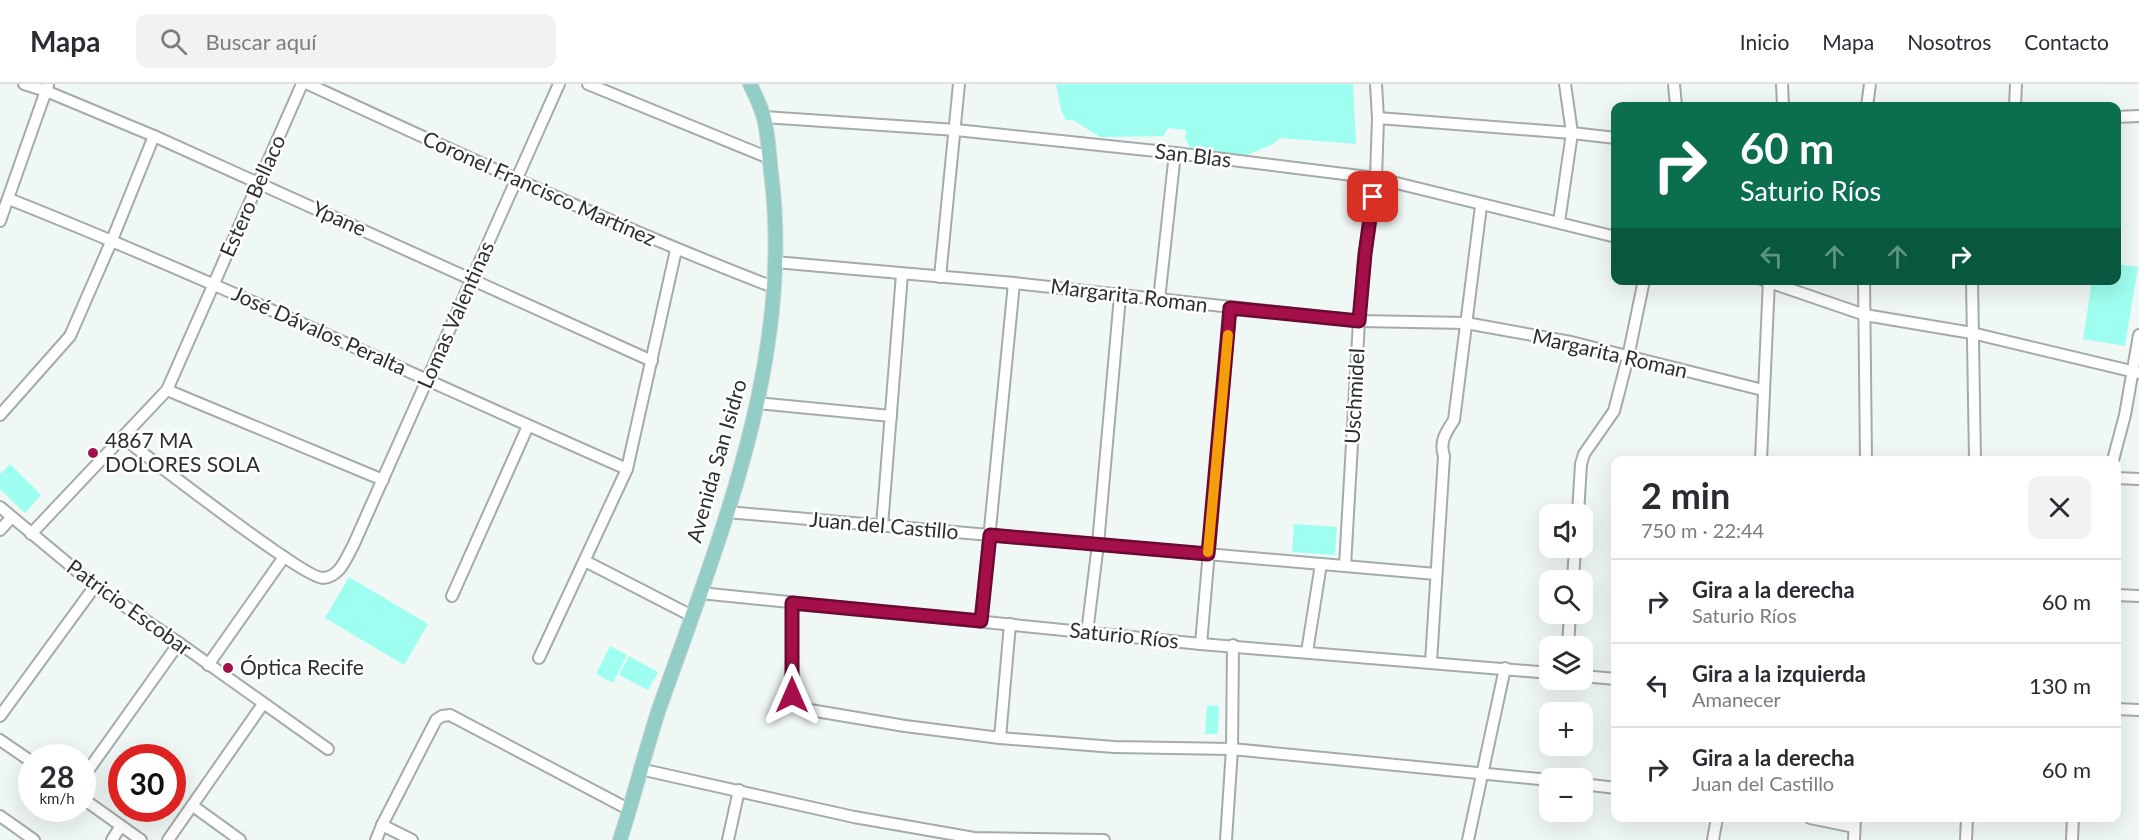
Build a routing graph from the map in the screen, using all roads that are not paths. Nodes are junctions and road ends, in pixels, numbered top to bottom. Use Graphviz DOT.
graph roads {
  1 [pos="24,84"];
  2 [pos="302,84"];
  3 [pos="308,84"];
  4 [pos="559,84"];
  5 [pos="588,84"];
  6 [pos="750,84"];
  7 [pos="959,84"];
  8 [pos="1376,84"];
  9 [pos="1565,84"];
  10 [pos="1674,84"];
  11 [pos="1782,84"];
  12 [pos="1870,84"];
  13 [pos="2016,84"];
  14 [pos="47,87"];
  15 [pos="1676,102"];
  16 [pos="1783,102"];
  17 [pos="1868,102"];
  18 [pos="2015,102"];
  19 [pos="764,117"];
  20 [pos="2121,117"];
  21 [pos="2139,117"];
  22 [pos="1378,118"];
  23 [pos="956,130"];
  24 [pos="1572,133"];
  25 [pos="154,136"];
  26 [pos="1611,137"];
  27 [pos="1175,153"];
  28 [pos="769,158"];
  29 [pos="1376,178"];
  30 [pos="517,180"];
  31 [pos="259,183"];
  32 [pos="9,199"];
  33 [pos="1481,206"];
  34 [pos="0,221"];
  35 [pos="1559,222"];
  36 [pos="1611,236"];
  37 [pos="112,240"];
  38 [pos="676,250"];
  39 [pos="775,262"];
  40 [pos="902,274"];
  41 [pos="940,277"];
  42 [pos="472,279"];
  43 [pos="1014,283"];
  44 [pos="214,284"];
  45 [pos="1643,285"];
  46 [pos="1767,285"];
  47 [pos="1779,285"];
  48 [pos="1864,285"];
  49 [pos="1972,285"];
  50 [pos="773,287"];
  51 [pos="1120,296"];
  52 [pos="1159,300"];
  53 [pos="1230,308"];
  54 [pos="1865,315"];
  55 [pos="1359,321"];
  56 [pos="1466,323"];
  57 [pos="1972,333"];
  58 [pos="2139,336"];
  59 [pos="1628,357"];
  60 [pos="652,361"];
  61 [pos="2136,373"];
  62 [pos="427,380"];
  63 [pos="168,390"];
  64 [pos="1763,390"];
  65 [pos="757,403"];
  66 [pos="0,415"];
  67 [pos="891,416"];
  68 [pos="528,426"];
  69 [pos="123,438"];
  70 [pos="1761,456"];
  71 [pos="1866,456"];
  72 [pos="1975,456"];
  73 [pos="2114,456"];
  74 [pos="627,469"];
  75 [pos="2121,478"];
  76 [pos="2139,479"];
  77 [pos="383,480"];
  78 [pos="1579,504"];
  79 [pos="0,507"];
  80 [pos="727,512"];
  81 [pos="11,518"];
  82 [pos="882,526"];
  83 [pos="0,531"];
  84 [pos="31,534"];
  85 [pos="990,535"];
  86 [pos="1098,544"];
  87 [pos="1208,554"];
  88 [pos="284,557"];
  89 [pos="585,561"];
  90 [pos="1321,564"];
  91 [pos="1345,566"];
  92 [pos="1436,574"];
  93 [pos="94,586"];
  94 [pos="700,592"];
  95 [pos="2121,595"];
  96 [pos="452,596"];
  97 [pos="2139,596"];
  98 [pos="792,603"];
  99 [pos="692,616"];
  100 [pos="981,621"];
  101 [pos="1010,624"];
  102 [pos="1087,633"];
  103 [pos="179,643"];
  104 [pos="1201,644"];
  105 [pos="1233,645"];
  106 [pos="1307,652"];
  107 [pos="539,658"];
  108 [pos="1431,662"];
  109 [pos="208,665"];
  110 [pos="1505,668"];
  111 [pos="1539,672"];
  112 [pos="1593,677"];
  113 [pos="1611,679"];
  114 [pos="263,704"];
  115 [pos="2121,709"];
  116 [pos="2139,710"];
  117 [pos="0,716"];
  118 [pos="1000,738"];
  119 [pos="0,741"];
  120 [pos="1232,748"];
  121 [pos="328,749"];
  122 [pos="18,753"];
  123 [pos="96,759"];
  124 [pos="640,769"];
  125 [pos="1482,773"];
  126 [pos="1539,779"];
  127 [pos="1593,785"];
  128 [pos="1611,787"];
  129 [pos="739,790"];
  130 [pos="193,806"];
  131 [pos="96,809"];
  132 [pos="630,810"];
  133 [pos="0,816"];
  134 [pos="1716,822"];
  135 [pos="1854,822"];
  136 [pos="1967,822"];
  137 [pos="2073,822"];
  138 [pos="382,825"];
  139 [pos="120,827"];
  140 [pos="974,839"];
  141 [pos="34,840"];
  142 [pos="112,840"];
  143 [pos="141,840"];
  144 [pos="168,840"];
  145 [pos="240,840"];
  146 [pos="376,840"];
  147 [pos="412,840"];
  148 [pos="620,840"];
  149 [pos="728,840"];
  150 [pos="1104,840"];
  151 [pos="1226,840"];
  152 [pos="1467,840"];
  153 [pos="1713,840"];
  154 [pos="1854,840"];
  155 [pos="1966,840"];
  156 [pos="2073,840"];
  1 -- 14 [label="street, Ypane"];
  2 -- 31 [label="street, Estero Bellaco"];
  3 -- 30 [label="street, Coronel Francisco Martínez"];
  4 -- 30 [label="street, Lomas Valentinas"];
  5 -- 28 [label="street"];
  6 -- 19 [label="main road, Avenida San Isidro"];
  7 -- 23 [label="street"];
  8 -- 22 [label="street, Uschmidel"];
  9 -- 24 [label="street"];
  10 -- 15 [label="street"];
  11 -- 16 [label="street"];
  12 -- 17 [label="street"];
  13 -- 18 [label="street"];
  14 -- 25 [label="street, Ypane"];
  14 -- 32 [label="street"];
  19 -- 23 [label="street, San Blas"];
  19 -- 28 [label="main road, Avenida San Isidro"];
  20 -- 21 [label="street"];
  22 -- 24 [label="street"];
  22 -- 29 [label="street, Uschmidel"];
  23 -- 27 [label="street, San Blas"];
  23 -- 41 [label="street"];
  24 -- 26 [label="street"];
  24 -- 35 [label="street"];
  25 -- 31 [label="street, Ypane"];
  25 -- 37 [label="street"];
  27 -- 29 [label="street, San Blas"];
  27 -- 52 [label="street"];
  28 -- 39 [label="main road, Avenida San Isidro"];
  29 -- 33 [label="street, San Blas"];
  29 -- 55 [label="street, Uschmidel"];
  30 -- 38 [label="street, Coronel Francisco Martínez"];
  30 -- 42 [label="street, Lomas Valentinas"];
  31 -- 42 [label="street, Ypane"];
  31 -- 44 [label="street, Estero Bellaco"];
  32 -- 34 [label="street"];
  32 -- 37 [label="street, José Dávalos Peralta"];
  33 -- 35 [label="street, San Blas"];
  33 -- 56 [label="street"];
  35 -- 36 [label="street, San Blas"];
  37 -- 44 [label="street, José Dávalos Peralta"];
  37 -- 66 [label="street"];
  38 -- 50 [label="street, Coronel Francisco Martínez"];
  38 -- 60 [label="street"];
  39 -- 40 [label="street, Margarita Roman"];
  39 -- 50 [label="main road, Avenida San Isidro"];
  40 -- 41 [label="street, Margarita Roman"];
  40 -- 67 [label="street"];
  41 -- 43 [label="street, Margarita Roman"];
  42 -- 60 [label="street, Ypane"];
  42 -- 62 [label="street, Lomas Valentinas"];
  43 -- 51 [label="street, Margarita Roman"];
  43 -- 85 [label="street"];
  44 -- 62 [label="street, José Dávalos Peralta"];
  44 -- 63 [label="street, Estero Bellaco"];
  45 -- 59 [label="street"];
  46 -- 64 [label="street"];
  47 -- 54 [label="street"];
  48 -- 54 [label="street"];
  49 -- 57 [label="street"];
  50 -- 65 [label="main road, Avenida San Isidro"];
  51 -- 52 [label="street, Margarita Roman"];
  51 -- 86 [label="street"];
  52 -- 53 [label="street, Margarita Roman"];
  53 -- 55 [label="street, Margarita Roman"];
  53 -- 87 [label="street"];
  54 -- 57 [label="street"];
  54 -- 71 [label="street"];
  55 -- 56 [label="street, Margarita Roman"];
  55 -- 91 [label="street, Uschmidel"];
  56 -- 59 [label="street, Margarita Roman"];
  56 -- 92 [label="street"];
  57 -- 61 [label="street"];
  57 -- 72 [label="street"];
  58 -- 61 [label="street"];
  59 -- 64 [label="street, Margarita Roman"];
  59 -- 78 [label="street"];
  60 -- 74 [label="street"];
  61 -- 73 [label="street"];
  62 -- 68 [label="street, José Dávalos Peralta"];
  62 -- 77 [label="street, Lomas Valentinas"];
  63 -- 69 [label="street, Estero Bellaco"];
  63 -- 77 [label="street"];
  64 -- 70 [label="street"];
  65 -- 67 [label="street"];
  65 -- 80 [label="main road, Avenida San Isidro"];
  67 -- 82 [label="street"];
  68 -- 74 [label="street, José Dávalos Peralta"];
  68 -- 96 [label="street"];
  69 -- 84 [label="street, Estero Bellaco"];
  69 -- 88 [label="street"];
  74 -- 89 [label="street"];
  75 -- 76 [label="street"];
  77 -- 88 [label="street, Lomas Valentinas"];
  79 -- 81 [label="street, Patricio Escobar"];
  80 -- 82 [label="street, Juan del Castillo"];
  80 -- 94 [label="main road, Avenida San Isidro"];
  81 -- 83 [label="street"];
  81 -- 84 [label="street, Patricio Escobar"];
  82 -- 85 [label="street, Juan del Castillo"];
  84 -- 93 [label="street, Patricio Escobar"];
  85 -- 86 [label="street, Juan del Castillo"];
  85 -- 100 [label="street"];
  86 -- 87 [label="street, Juan del Castillo"];
  86 -- 102 [label="street"];
  87 -- 90 [label="street, Juan del Castillo"];
  87 -- 104 [label="street"];
  88 -- 109 [label="street"];
  89 -- 99 [label="street"];
  89 -- 107 [label="street"];
  90 -- 91 [label="street, Juan del Castillo"];
  90 -- 106 [label="street"];
  91 -- 92 [label="street, Juan del Castillo"];
  92 -- 108 [label="street"];
  93 -- 103 [label="street, Patricio Escobar"];
  93 -- 117 [label="street"];
  94 -- 98 [label="street, Saturio Ríos"];
  94 -- 99 [label="main road, Avenida San Isidro"];
  95 -- 97 [label="street"];
  98 -- 100 [label="street, Saturio Ríos"];
  98 -- 118 [label="street"];
  99 -- 124 [label="main road, Avenida San Isidro"];
  100 -- 101 [label="street, Saturio Ríos"];
  101 -- 102 [label="street, Saturio Ríos"];
  101 -- 118 [label="street"];
  102 -- 104 [label="street, Saturio Ríos"];
  103 -- 109 [label="street, Patricio Escobar"];
  103 -- 123 [label="street"];
  104 -- 105 [label="street, Saturio Ríos"];
  105 -- 106 [label="street, Saturio Ríos"];
  105 -- 120 [label="street"];
  106 -- 108 [label="street, Saturio Ríos"];
  108 -- 110 [label="street, Saturio Ríos"];
  109 -- 114 [label="street, Patricio Escobar"];
  110 -- 111 [label="street, Saturio Ríos"];
  110 -- 125 [label="street"];
  112 -- 113 [label="street"];
  114 -- 121 [label="street, Patricio Escobar"];
  114 -- 130 [label="street"];
  115 -- 116 [label="street"];
  118 -- 120 [label="street"];
  119 -- 122 [label="street"];
  120 -- 125 [label="street"];
  120 -- 151 [label="street"];
  124 -- 129 [label="street"];
  124 -- 132 [label="main road, Avenida San Isidro"];
  125 -- 126 [label="street"];
  125 -- 152 [label="street"];
  127 -- 128 [label="street"];
  129 -- 140 [label="street"];
  129 -- 149 [label="street"];
  130 -- 144 [label="street"];
  130 -- 145 [label="street"];
  131 -- 139 [label="street"];
  132 -- 138 [label="street"];
  132 -- 148 [label="main road, Avenida San Isidro"];
  133 -- 141 [label="street"];
  134 -- 153 [label="street"];
  135 -- 154 [label="street"];
  136 -- 155 [label="street"];
  137 -- 156 [label="street"];
  138 -- 146 [label="street"];
  138 -- 147 [label="street"];
  139 -- 142 [label="street"];
  139 -- 143 [label="street"];
  140 -- 150 [label="street"];
}
